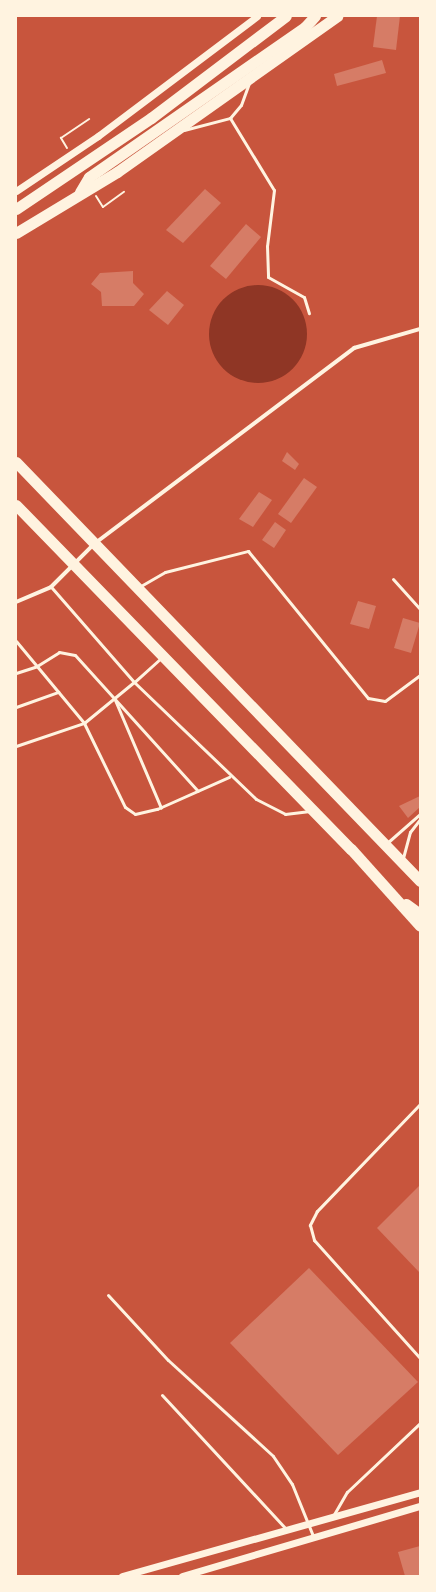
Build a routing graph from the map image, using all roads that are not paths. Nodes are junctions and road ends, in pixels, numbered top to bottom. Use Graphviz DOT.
graph roads {
  1 [pos="257,16"];
  2 [pos="286,16"];
  3 [pos="315,16"];
  4 [pos="337,16"];
  5 [pos="254,74"];
  6 [pos="230,118"];
  7 [pos="172,133"];
  8 [pos="16,191"];
  9 [pos="80,192"];
  10 [pos="16,209"];
  11 [pos="16,233"];
  12 [pos="309,313"];
  13 [pos="420,329"];
  14 [pos="16,462"];
  15 [pos="16,505"];
  16 [pos="94,544"];
  17 [pos="72,565"];
  18 [pos="393,579"];
  19 [pos="51,587"];
  20 [pos="138,588"];
  21 [pos="16,602"];
  22 [pos="420,609"];
  23 [pos="16,641"];
  24 [pos="163,657"];
  25 [pos="37,666"];
  26 [pos="16,673"];
  27 [pos="420,675"];
  28 [pos="134,682"];
  29 [pos="58,692"];
  30 [pos="114,697"];
  31 [pos="16,707"];
  32 [pos="84,723"];
  33 [pos="16,746"];
  34 [pos="229,777"];
  35 [pos="198,791"];
  36 [pos="161,808"];
  37 [pos="314,811"];
  38 [pos="420,814"];
  39 [pos="420,819"];
  40 [pos="385,845"];
  41 [pos="402,862"];
  42 [pos="420,881"];
  43 [pos="394,898"];
  44 [pos="420,914"];
  45 [pos="420,926"];
  46 [pos="420,1104"];
  47 [pos="108,1295"];
  48 [pos="420,1358"];
  49 [pos="162,1394"];
  50 [pos="420,1423"];
  51 [pos="420,1492"];
  52 [pos="420,1506"];
  53 [pos="332,1517"];
  54 [pos="309,1524"];
  55 [pos="287,1530"];
  56 [pos="313,1536"];
  57 [pos="122,1576"];
  58 [pos="182,1576"];
  1 -- 8 [label="street"];
  2 -- 10 [label="highway"];
  3 -- 9 [label="highway"];
  4 -- 5 [label="highway"];
  5 -- 6 [label="lane"];
  5 -- 7 [label="highway"];
  6 -- 7 [label="lane"];
  6 -- 12 [label="lane"];
  7 -- 9 [label="highway"];
  9 -- 11 [label="highway"];
  13 -- 16 [label="street"];
  14 -- 16 [label="highway"];
  15 -- 17 [label="highway"];
  16 -- 17 [label="street"];
  16 -- 20 [label="highway"];
  17 -- 19 [label="street"];
  17 -- 24 [label="highway"];
  18 -- 22 [label="lane"];
  19 -- 21 [label="street"];
  19 -- 28 [label="lane"];
  20 -- 27 [label="lane"];
  20 -- 40 [label="highway"];
  23 -- 25 [label="lane"];
  24 -- 28 [label="lane"];
  24 -- 37 [label="highway"];
  25 -- 26 [label="lane"];
  25 -- 29 [label="lane"];
  25 -- 30 [label="lane"];
  28 -- 30 [label="lane"];
  28 -- 34 [label="lane"];
  29 -- 31 [label="lane"];
  29 -- 32 [label="lane"];
  30 -- 32 [label="lane"];
  30 -- 35 [label="lane"];
  30 -- 36 [label="lane"];
  32 -- 33 [label="lane"];
  32 -- 36 [label="lane"];
  34 -- 35 [label="lane"];
  34 -- 37 [label="lane"];
  35 -- 36 [label="lane"];
  37 -- 43 [label="highway"];
  38 -- 40 [label="lane"];
  39 -- 41 [label="lane"];
  40 -- 41 [label="highway"];
  41 -- 42 [label="highway"];
  43 -- 44 [label="highway"];
  43 -- 45 [label="highway"];
  46 -- 48 [label="lane"];
  47 -- 54 [label="lane"];
  49 -- 55 [label="lane"];
  50 -- 53 [label="lane"];
  51 -- 53 [label="street"];
  52 -- 56 [label="street"];
  53 -- 54 [label="street"];
  54 -- 55 [label="street"];
  54 -- 56 [label="lane"];
  55 -- 57 [label="street"];
  56 -- 58 [label="street"];
}
